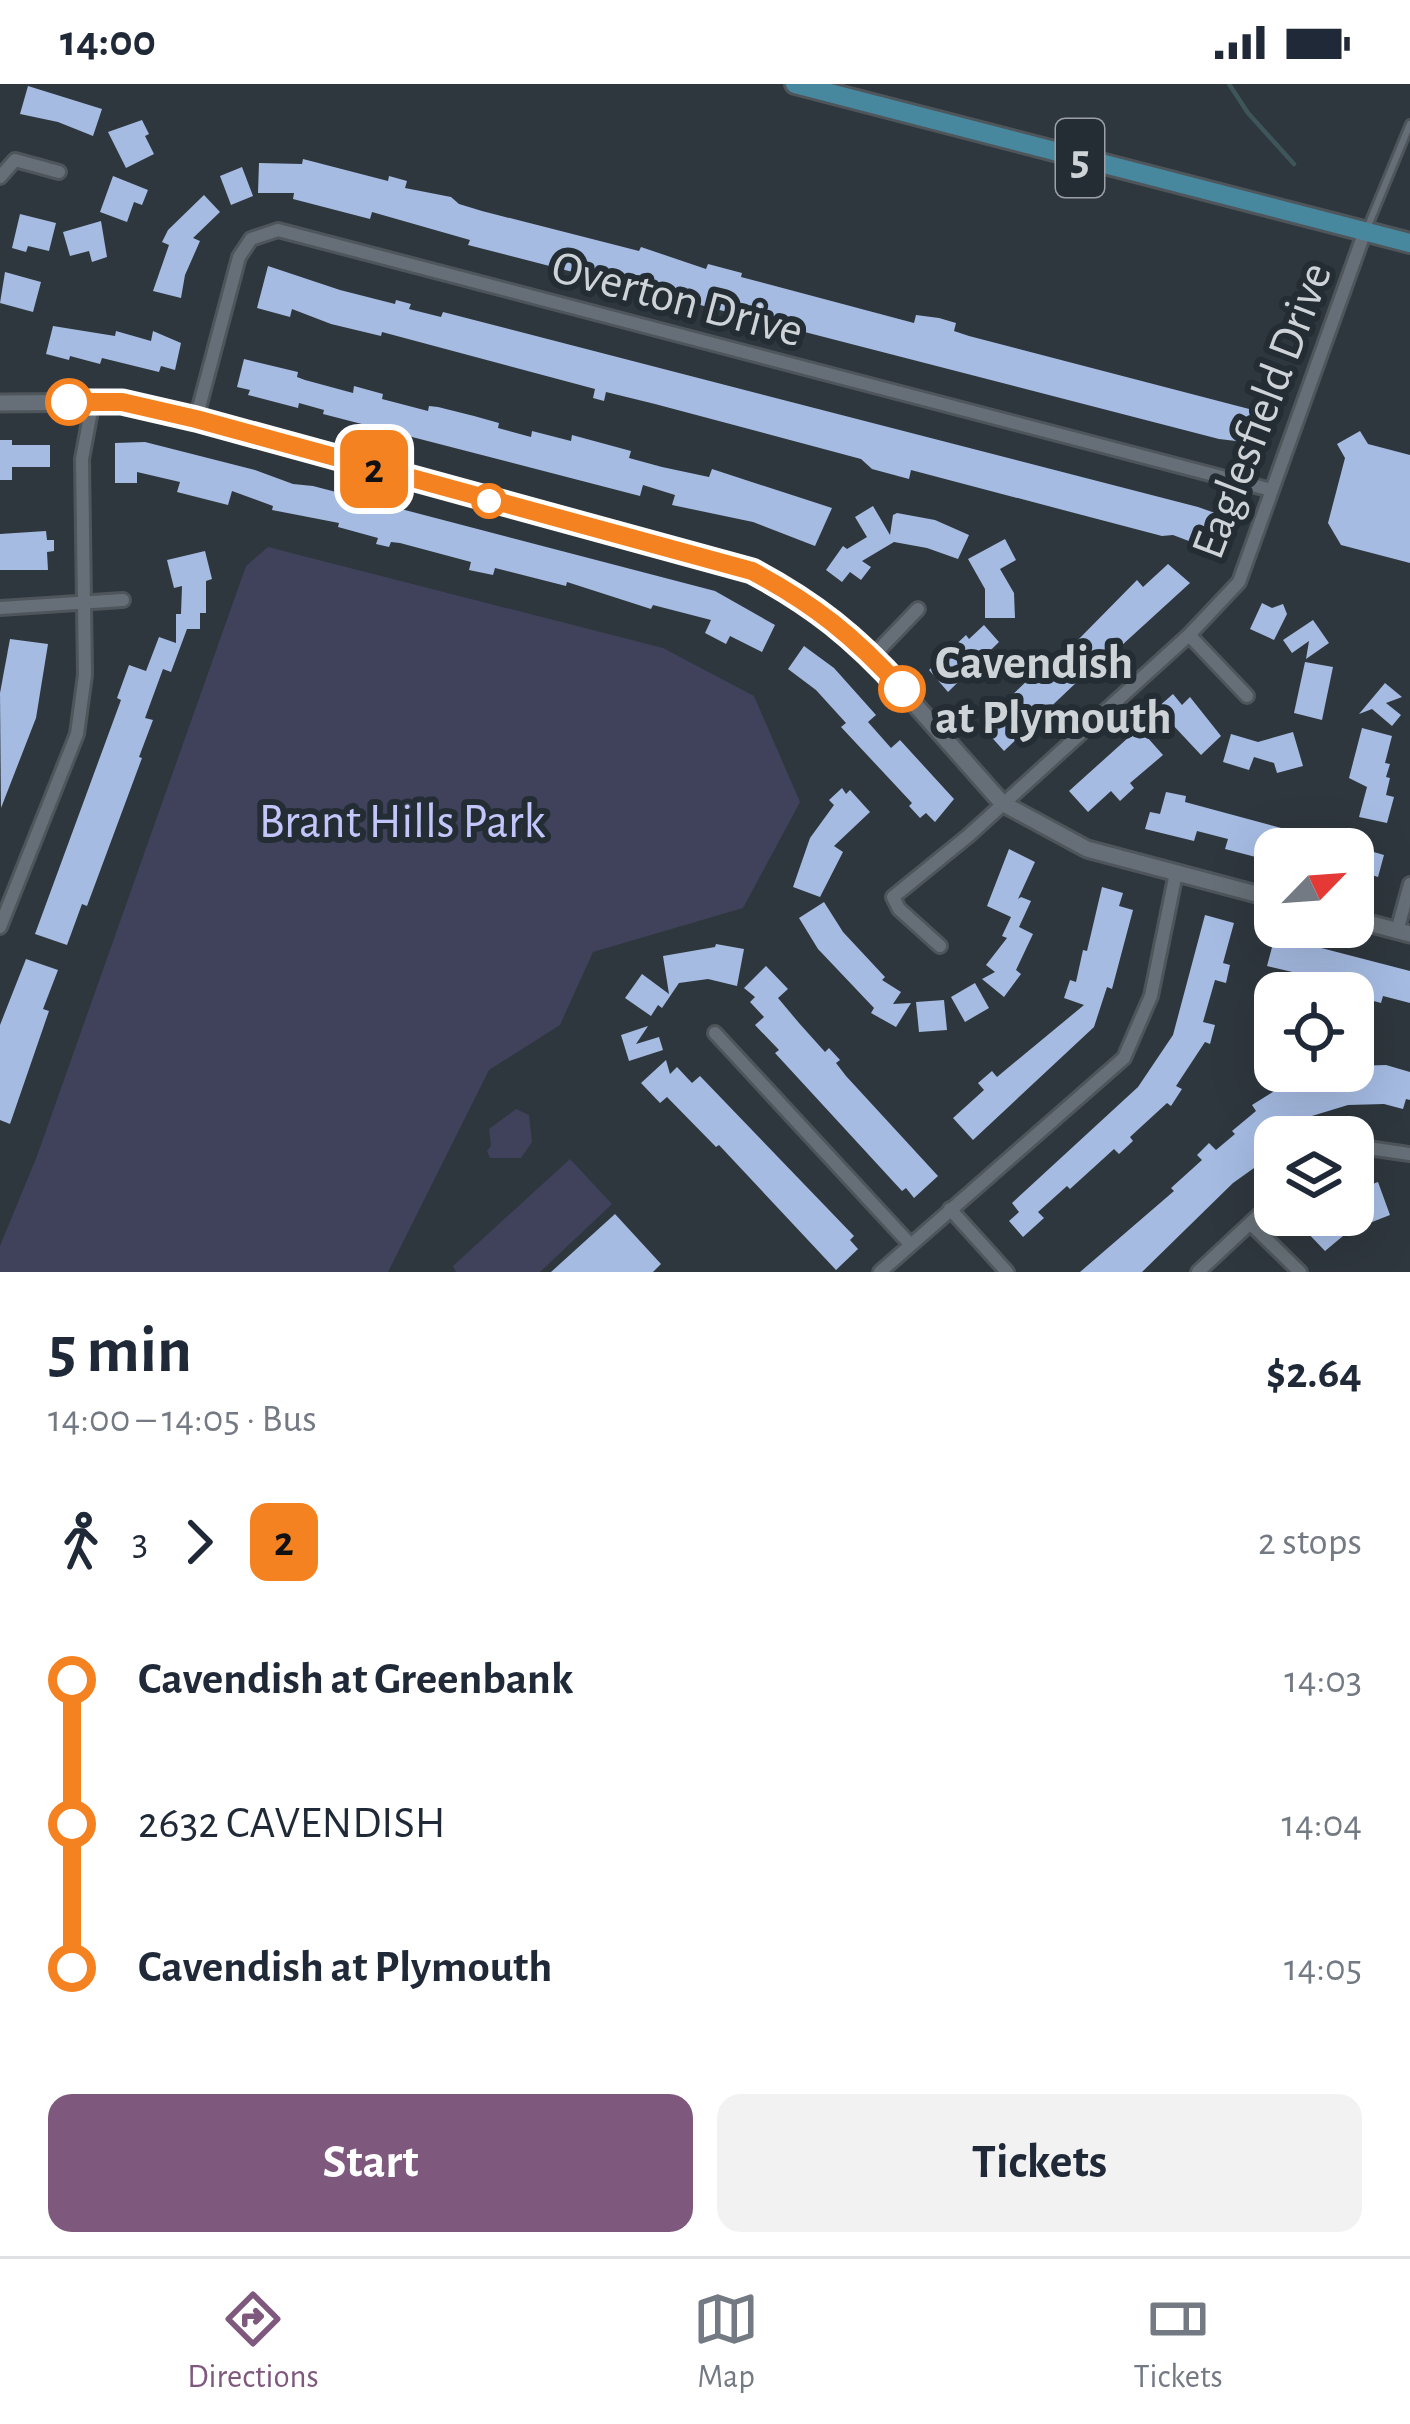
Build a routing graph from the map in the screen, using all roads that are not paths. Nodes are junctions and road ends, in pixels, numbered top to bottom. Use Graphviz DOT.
graph roads {
  1 [pos="795,84"];
  2 [pos="1410,124"];
  3 [pos="59,172"];
  4 [pos="0,177"];
  5 [pos="1365,231"];
  6 [pos="1410,243"];
  7 [pos="93,400"];
  8 [pos="0,404"];
  9 [pos="196,419"];
  10 [pos="1271,490"];
  11 [pos="123,600"];
  12 [pos="85,604"];
  13 [pos="0,608"];
  14 [pos="918,609"];
  15 [pos="1189,635"];
  16 [pos="873,656"];
  17 [pos="1247,696"];
  18 [pos="1002,803"];
  19 [pos="1176,873"];
  20 [pos="1410,884"];
  21 [pos="1254,893"];
  22 [pos="2,918"];
  23 [pos="1403,933"];
  24 [pos="940,946"];
  25 [pos="715,1033"];
  26 [pos="1374,1149"];
  27 [pos="1410,1154"];
  28 [pos="950,1209"];
  29 [pos="1254,1219"];
  30 [pos="1250,1223"];
  31 [pos="909,1244"];
  32 [pos="880,1272"];
  33 [pos="1007,1272"];
  34 [pos="1198,1272"];
  35 [pos="1300,1272"];
  1 -- 5 [label="main road, 5"];
  2 -- 5 [label="lane"];
  3 -- 4 [label="street"];
  5 -- 6 [label="main road, 5"];
  5 -- 10 [label="street, Eaglesfield Drive"];
  7 -- 8 [label="street"];
  7 -- 9 [label="street"];
  7 -- 12 [label="street"];
  9 -- 10 [label="street, Overton Drive"];
  9 -- 16 [label="street"];
  10 -- 15 [label="street, Eaglesfield Drive"];
  11 -- 12 [label="street"];
  12 -- 13 [label="street"];
  12 -- 22 [label="street"];
  14 -- 16 [label="street"];
  15 -- 17 [label="street"];
  15 -- 18 [label="street, Eaglesfield Drive"];
  16 -- 18 [label="street"];
  18 -- 19 [label="street"];
  18 -- 24 [label="street, Eaglesfield Drive"];
  19 -- 21 [label="street"];
  19 -- 28 [label="street"];
  20 -- 23 [label="street"];
  25 -- 31 [label="street"];
  26 -- 27 [label="street"];
  28 -- 31 [label="street"];
  28 -- 33 [label="street"];
  29 -- 30 [label="street"];
  30 -- 34 [label="street"];
  30 -- 35 [label="street"];
  31 -- 32 [label="street"];
}
